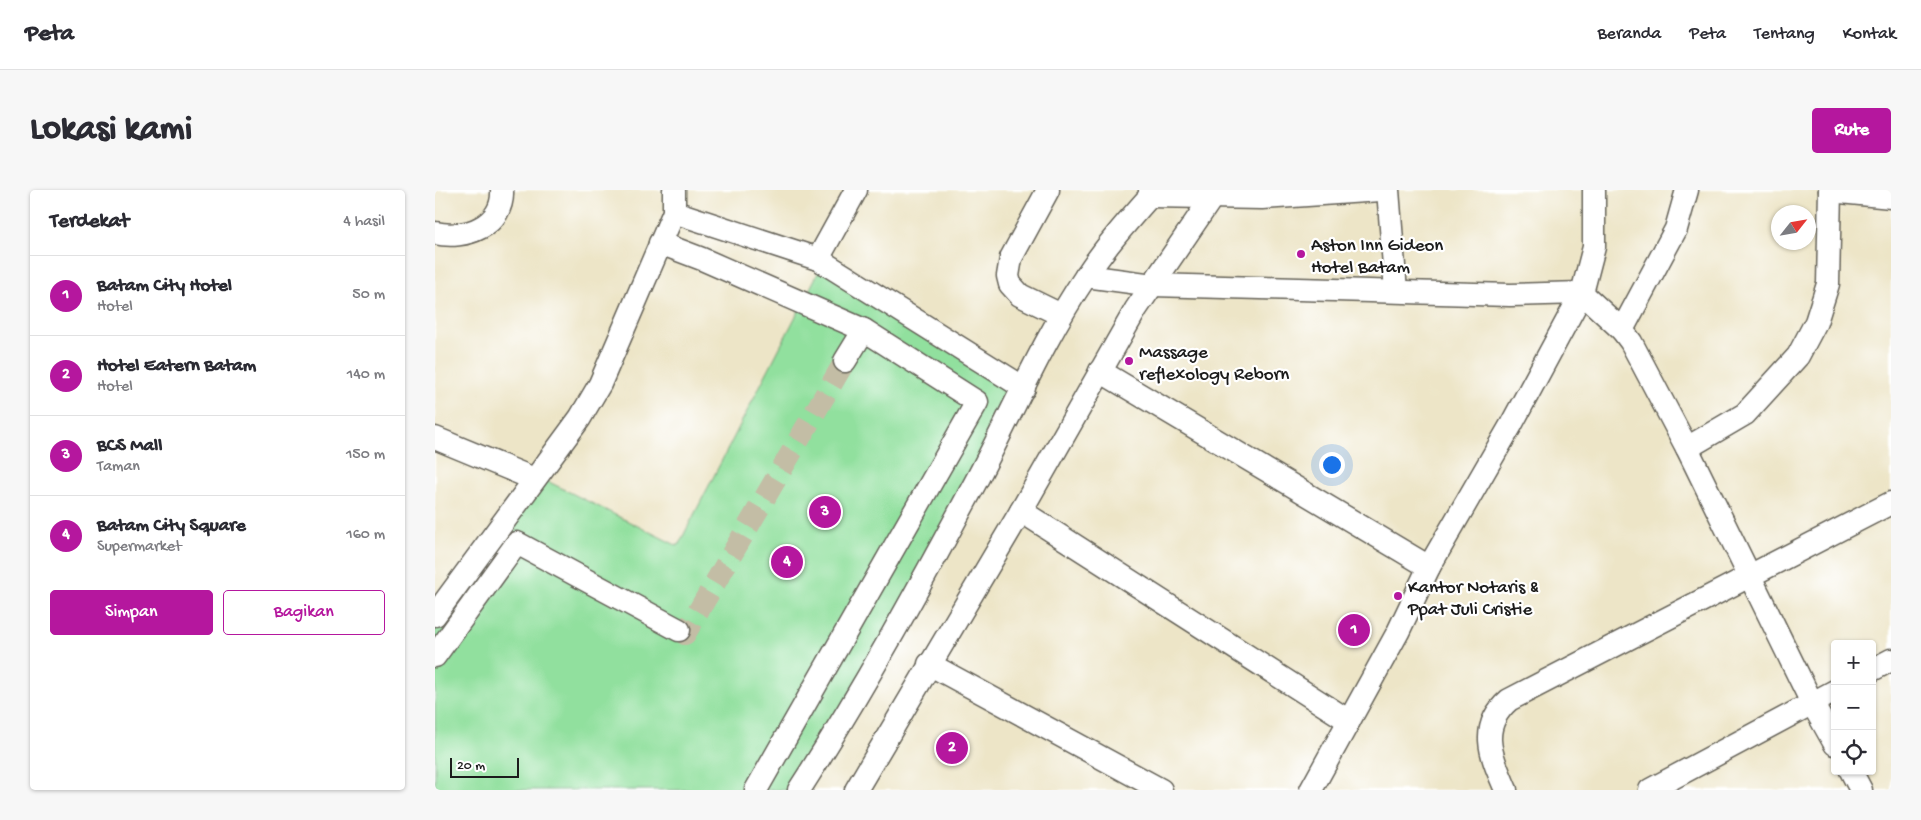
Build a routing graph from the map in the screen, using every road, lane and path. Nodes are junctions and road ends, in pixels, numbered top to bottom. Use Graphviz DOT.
graph roads {
  1 [pos="502,190"];
  2 [pos="856,190"];
  3 [pos="1048,190"];
  4 [pos="1380,190"];
  5 [pos="1388,190"];
  6 [pos="1595,190"];
  7 [pos="1687,190"];
  8 [pos="1830,191"];
  9 [pos="1150,193"];
  10 [pos="1891,198"];
  11 [pos="1211,199"];
  12 [pos="674,201"];
  13 [pos="435,233"];
  14 [pos="660,243"];
  15 [pos="818,259"];
  16 [pos="1086,276"];
  17 [pos="1153,285"];
  18 [pos="1396,291"];
  19 [pos="1582,293"];
  20 [pos="1061,316"];
  21 [pos="864,330"];
  22 [pos="1622,330"];
  23 [pos="845,361"];
  24 [pos="1100,371"];
  25 [pos="1024,388"];
  26 [pos="977,402"];
  27 [pos="1007,421"];
  28 [pos="435,438"];
  29 [pos="1687,448"];
  30 [pos="534,479"];
  31 [pos="1891,503"];
  32 [pos="1021,511"];
  33 [pos="1429,567"];
  34 [pos="1749,578"];
  35 [pos="435,616"];
  36 [pos="679,630"];
  37 [pos="435,656"];
  38 [pos="1891,660"];
  39 [pos="929,664"];
  40 [pos="1876,668"];
  41 [pos="1831,693"];
  42 [pos="1812,703"];
  43 [pos="1349,721"];
  44 [pos="1831,737"];
  45 [pos="1853,775"];
  46 [pos="806,787"];
  47 [pos="755,790"];
  48 [pos="855,790"];
  49 [pos="1161,790"];
  50 [pos="1311,790"];
  51 [pos="1506,790"];
  52 [pos="1650,790"];
  53 [pos="1861,790"];
  1 -- 13 [label="street"];
  2 -- 15 [label="street"];
  3 -- 20 [label="street"];
  4 -- 11 [label="street"];
  5 -- 18 [label="street"];
  6 -- 19 [label="street"];
  7 -- 22 [label="street"];
  8 -- 10 [label="street"];
  8 -- 29 [label="street"];
  9 -- 11 [label="street"];
  9 -- 16 [label="street"];
  11 -- 17 [label="street"];
  12 -- 14 [label="street"];
  12 -- 15 [label="street"];
  14 -- 21 [label="street"];
  14 -- 30 [label="street"];
  15 -- 25 [label="street"];
  16 -- 17 [label="street"];
  16 -- 20 [label="street"];
  17 -- 18 [label="street"];
  17 -- 24 [label="street"];
  18 -- 19 [label="street"];
  19 -- 22 [label="street"];
  19 -- 33 [label="street"];
  20 -- 25 [label="street"];
  21 -- 23 [label="street"];
  21 -- 26 [label="street"];
  22 -- 29 [label="street"];
  24 -- 32 [label="street"];
  24 -- 33 [label="street"];
  25 -- 27 [label="street"];
  26 -- 27 [label="street"];
  26 -- 47 [label="street"];
  27 -- 46 [label="street"];
  28 -- 30 [label="street"];
  29 -- 34 [label="street"];
  30 -- 35 [label="street"];
  31 -- 34 [label="street"];
  32 -- 39 [label="street"];
  32 -- 43 [label="street"];
  33 -- 43 [label="street"];
  34 -- 42 [label="street"];
  34 -- 51 [label="street"];
  36 -- 37 [label="street"];
  38 -- 40 [label="street"];
  39 -- 48 [label="street"];
  39 -- 49 [label="street"];
  41 -- 42 [label="street"];
  42 -- 44 [label="street"];
  42 -- 52 [label="street"];
  43 -- 50 [label="street"];
  45 -- 53 [label="street"];
}
